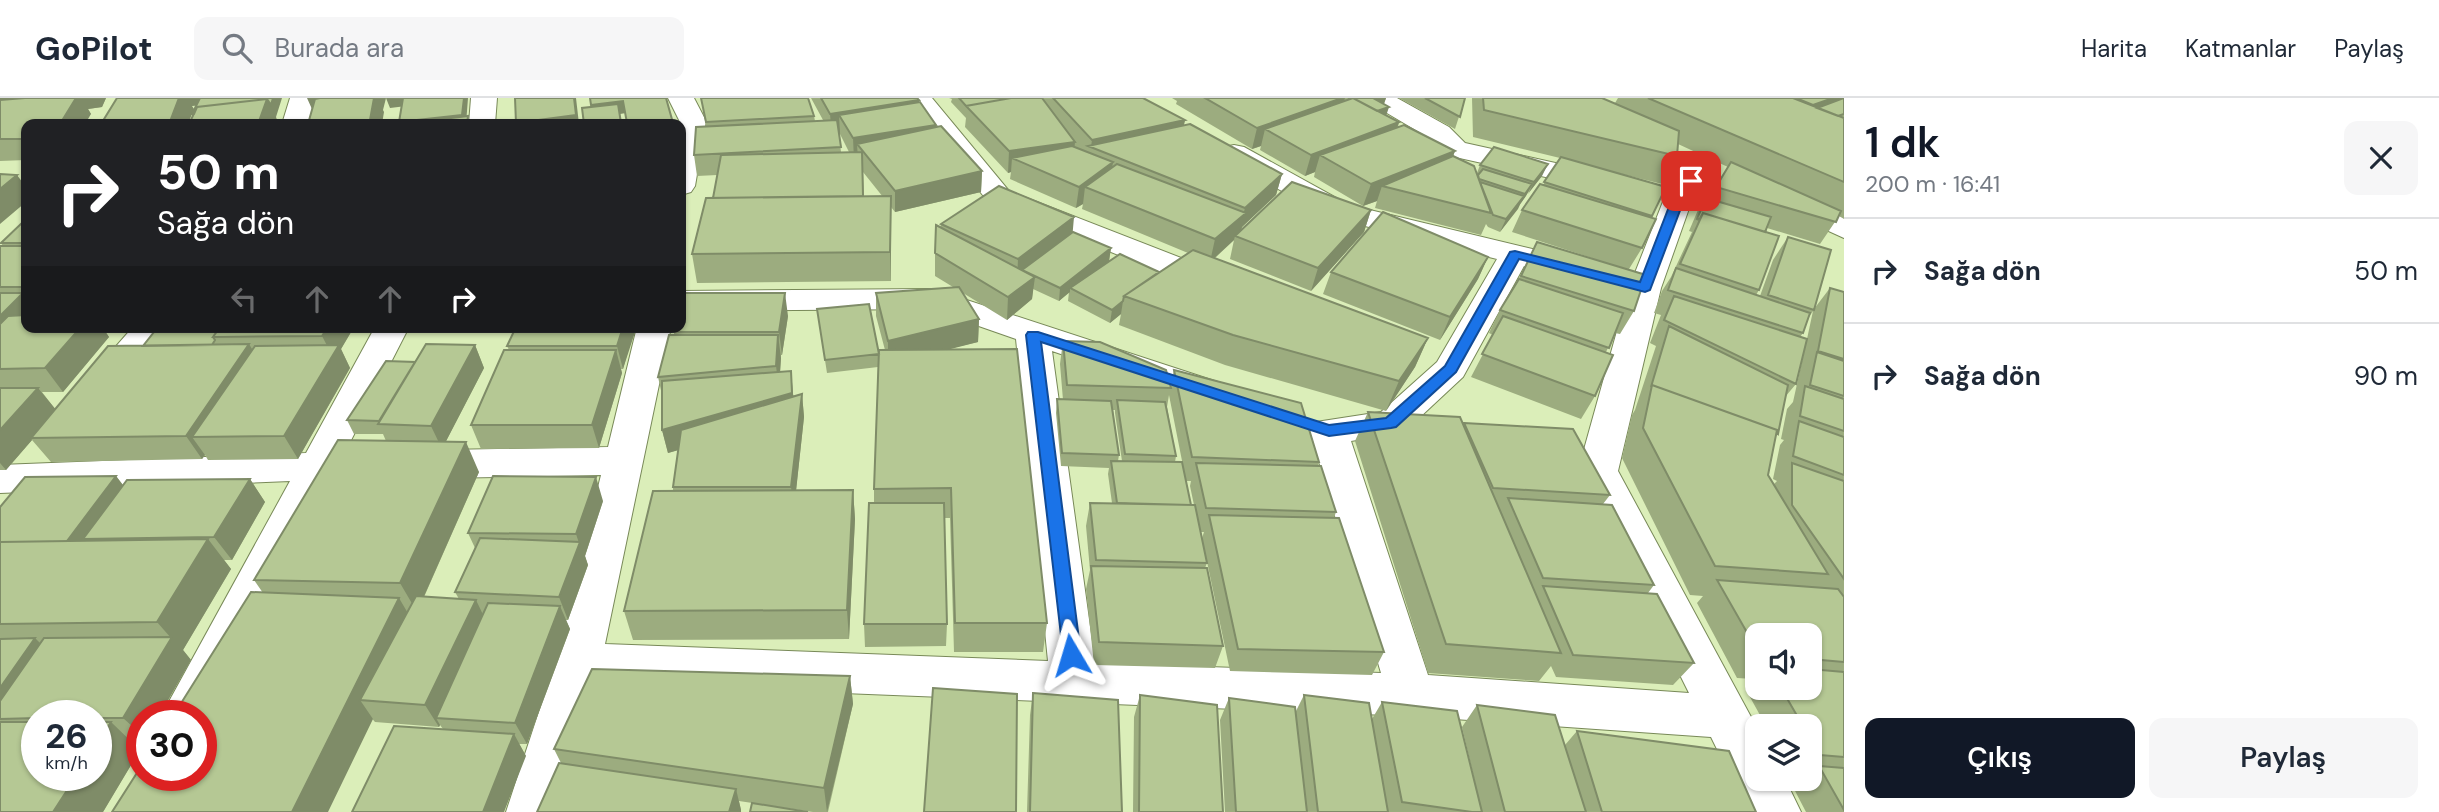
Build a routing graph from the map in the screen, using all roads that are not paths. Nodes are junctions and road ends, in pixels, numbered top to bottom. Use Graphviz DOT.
graph roads {
  1 [pos="303,98"];
  2 [pos="484,98"];
  3 [pos="681,98"];
  4 [pos="919,98"];
  5 [pos="1379,98"];
  6 [pos="297,119"];
  7 [pos="482,119"];
  8 [pos="1207,138"];
  9 [pos="686,156"];
  10 [pos="1704,164"];
  11 [pos="1762,191"];
  12 [pos="1652,193"];
  13 [pos="1844,229"];
  14 [pos="1515,254"];
  15 [pos="1567,268"];
  16 [pos="1244,293"];
  17 [pos="686,301"];
  18 [pos="147,333"];
  19 [pos="389,333"];
  20 [pos="653,333"];
  21 [pos="1033,335"];
  22 [pos="1251,406"];
  23 [pos="82,408"];
  24 [pos="47,448"];
  25 [pos="623,461"];
  26 [pos="318,466"];
  27 [pos="7,487"];
  28 [pos="578,663"];
  29 [pos="1074,682"];
  30 [pos="1410,695"];
  31 [pos="194,700"];
  32 [pos="1726,717"];
  33 [pos="1745,754"];
  34 [pos="1764,791"];
  35 [pos="533,812"];
  36 [pos="1775,812"];
  1 -- 6 [label="street"];
  2 -- 7 [label="street"];
  3 -- 9 [label="street"];
  4 -- 16 [label="street"];
  5 -- 12 [label="street"];
  8 -- 14 [label="street"];
  10 -- 12 [label="street"];
  11 -- 13 [label="street"];
  12 -- 32 [label="street"];
  14 -- 15 [label="street"];
  14 -- 30 [label="street"];
  17 -- 21 [label="street"];
  18 -- 23 [label="street"];
  19 -- 26 [label="street"];
  20 -- 25 [label="street"];
  21 -- 22 [label="street"];
  21 -- 29 [label="street"];
  24 -- 27 [label="street"];
  25 -- 26 [label="street"];
  25 -- 28 [label="street"];
  26 -- 27 [label="street"];
  26 -- 31 [label="street"];
  28 -- 29 [label="street"];
  28 -- 35 [label="street"];
  29 -- 30 [label="street"];
  30 -- 32 [label="street"];
  32 -- 33 [label="street"];
  34 -- 36 [label="street"];
}
